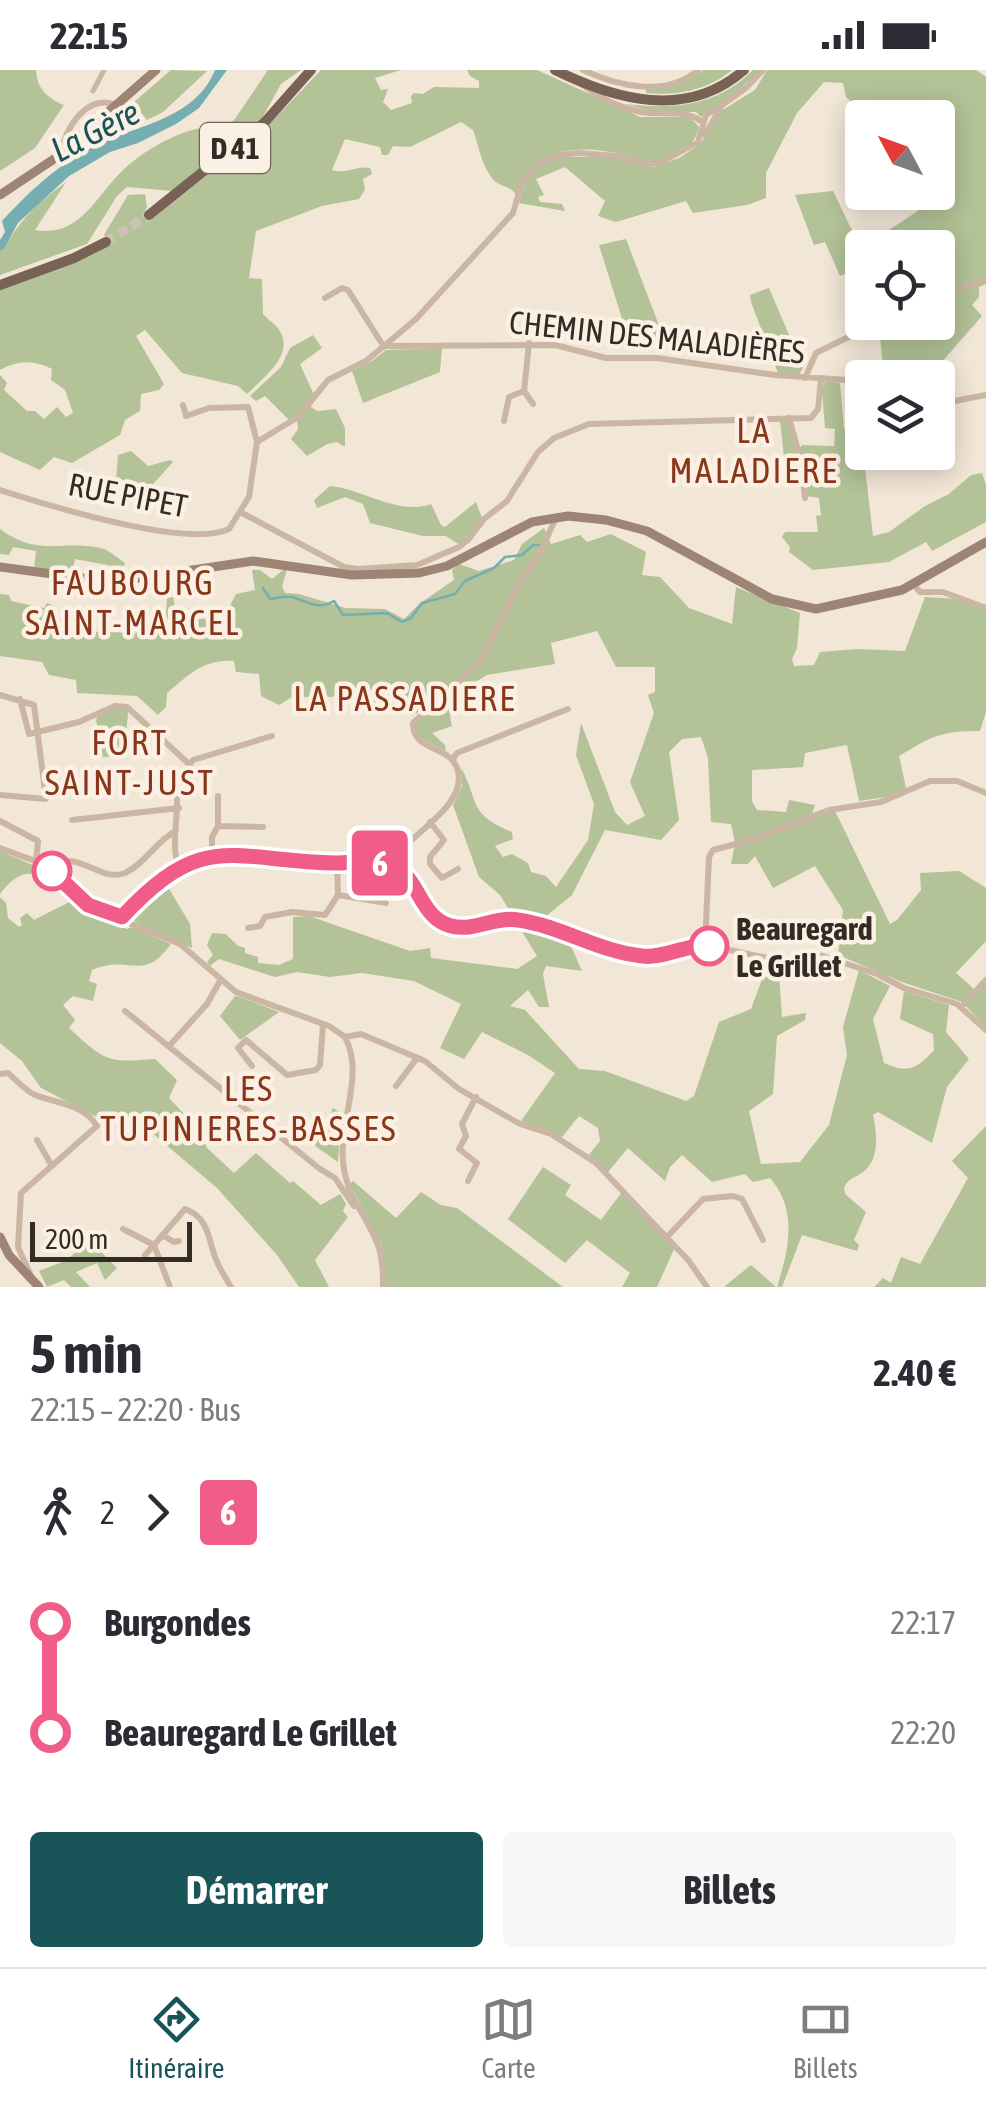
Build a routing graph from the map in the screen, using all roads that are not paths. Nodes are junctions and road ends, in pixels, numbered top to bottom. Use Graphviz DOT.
graph roads {
  1 [pos="104,70"];
  2 [pos="156,70"];
  3 [pos="311,70"];
  4 [pos="554,70"];
  5 [pos="698,70"];
  6 [pos="744,70"];
  7 [pos="763,70"];
  8 [pos="581,76"];
  9 [pos="93,91"];
  10 [pos="116,105"];
  11 [pos="722,105"];
  12 [pos="703,123"];
  13 [pos="698,142"];
  14 [pos="61,154"];
  15 [pos="0,196"];
  16 [pos="149,215"];
  17 [pos="106,242"];
  18 [pos="986,279"];
  19 [pos="0,285"];
  20 [pos="955,290"];
  21 [pos="325,298"];
  22 [pos="845,339"];
  23 [pos="529,344"];
  24 [pos="385,347"];
  25 [pos="805,378"];
  26 [pos="821,380"];
  27 [pos="845,381"];
  28 [pos="524,391"];
  29 [pos="986,395"];
  30 [pos="955,401"];
  31 [pos="533,404"];
  32 [pos="183,405"];
  33 [pos="789,418"];
  34 [pos="504,422"];
  35 [pos="258,442"];
  36 [pos="0,490"];
  37 [pos="805,498"];
  38 [pos="242,512"];
  39 [pos="556,517"];
  40 [pos="986,542"];
  41 [pos="0,567"];
  42 [pos="358,572"];
  43 [pos="914,585"];
  44 [pos="986,608"];
  45 [pos="0,696"];
  46 [pos="568,709"];
  47 [pos="36,732"];
  48 [pos="272,736"];
  49 [pos="453,759"];
  50 [pos="189,764"];
  51 [pos="986,793"];
  52 [pos="0,794"];
  53 [pos="218,796"];
  54 [pos="179,808"];
  55 [pos="72,820"];
  56 [pos="0,821"];
  57 [pos="430,822"];
  58 [pos="218,826"];
  59 [pos="263,828"];
  60 [pos="176,831"];
  61 [pos="0,848"];
  62 [pos="212,855"];
  63 [pos="36,863"];
  64 [pos="336,863"];
  65 [pos="391,864"];
  66 [pos="46,865"];
  67 [pos="179,869"];
  68 [pos="458,869"];
  69 [pos="338,895"];
  70 [pos="386,903"];
  71 [pos="122,917"];
  72 [pos="248,928"];
  73 [pos="704,945"];
  74 [pos="221,979"];
  75 [pos="986,980"];
  76 [pos="961,1006"];
  77 [pos="125,1010"];
  78 [pos="323,1024"];
  79 [pos="986,1030"];
  80 [pos="345,1037"];
  81 [pos="170,1046"];
  82 [pos="418,1058"];
  83 [pos="252,1066"];
  84 [pos="0,1074"];
  85 [pos="396,1086"];
  86 [pos="476,1097"];
  87 [pos="36,1140"];
  88 [pos="52,1166"];
  89 [pos="468,1182"];
  90 [pos="358,1211"];
  91 [pos="124,1229"];
  92 [pos="162,1235"];
  93 [pos="0,1237"];
  94 [pos="668,1237"];
  95 [pos="763,1240"];
  96 [pos="179,1241"];
  97 [pos="154,1245"];
  98 [pos="145,1255"];
  99 [pos="35,1283"];
  100 [pos="170,1287"];
  101 [pos="231,1287"];
  102 [pos="384,1287"];
  103 [pos="707,1287"];
  1 -- 9 [label="street"];
  2 -- 10 [label="main road"];
  3 -- 16 [label="main road, D 41"];
  4 -- 8 [label="main road"];
  5 -- 8 [label="street"];
  6 -- 8 [label="main road"];
  7 -- 11 [label="street"];
  8 -- 12 [label="street"];
  10 -- 14 [label="main road"];
  10 -- 14 [label="street"];
  11 -- 12 [label="street"];
  11 -- 13 [label="street"];
  12 -- 13 [label="street"];
  13 -- 24 [label="street"];
  14 -- 15 [label="main road"];
  17 -- 19 [label="main road"];
  18 -- 20 [label="street"];
  21 -- 24 [label="street"];
  22 -- 25 [label="street"];
  23 -- 24 [label="street, CHEMIN DES MALADIÈRES"];
  23 -- 25 [label="street, CHEMIN DES MALADIÈRES"];
  23 -- 28 [label="street"];
  24 -- 35 [label="street"];
  25 -- 26 [label="street, CHEMIN DES MALADIÈRES"];
  26 -- 27 [label="street, CHEMIN DES MALADIÈRES"];
  26 -- 33 [label="street"];
  28 -- 31 [label="street"];
  28 -- 34 [label="street"];
  29 -- 30 [label="street"];
  32 -- 35 [label="street"];
  33 -- 37 [label="street"];
  33 -- 42 [label="street"];
  35 -- 38 [label="street"];
  36 -- 38 [label="street, RUE PIPET"];
  38 -- 42 [label="street"];
  39 -- 42 [label="main road"];
  39 -- 43 [label="main road"];
  39 -- 49 [label="street"];
  40 -- 43 [label="main road"];
  41 -- 42 [label="main road"];
  43 -- 44 [label="street"];
  45 -- 47 [label="street"];
  46 -- 49 [label="street"];
  47 -- 50 [label="street"];
  47 -- 52 [label="street"];
  48 -- 50 [label="street"];
  49 -- 57 [label="street"];
  50 -- 54 [label="street"];
  51 -- 73 [label="street"];
  53 -- 58 [label="street"];
  54 -- 55 [label="street"];
  54 -- 60 [label="street"];
  56 -- 63 [label="street"];
  57 -- 65 [label="street"];
  57 -- 68 [label="street"];
  58 -- 59 [label="street"];
  58 -- 62 [label="street"];
  60 -- 66 [label="street"];
  60 -- 67 [label="street"];
  61 -- 63 [label="street"];
  62 -- 64 [label="street"];
  62 -- 67 [label="street"];
  63 -- 66 [label="street"];
  64 -- 65 [label="street"];
  64 -- 69 [label="street"];
  65 -- 73 [label="street"];
  66 -- 71 [label="street"];
  67 -- 71 [label="street"];
  69 -- 70 [label="street"];
  69 -- 72 [label="street"];
  71 -- 74 [label="street"];
  73 -- 76 [label="street"];
  74 -- 78 [label="street"];
  74 -- 81 [label="street"];
  75 -- 76 [label="street"];
  76 -- 79 [label="street"];
  77 -- 81 [label="street"];
  78 -- 80 [label="street"];
  78 -- 83 [label="street"];
  80 -- 82 [label="street"];
  80 -- 90 [label="street"];
  81 -- 90 [label="street"];
  82 -- 85 [label="street"];
  82 -- 86 [label="street"];
  84 -- 88 [label="street"];
  86 -- 89 [label="street"];
  86 -- 94 [label="street"];
  87 -- 88 [label="street"];
  88 -- 99 [label="street"];
  90 -- 102 [label="street"];
  91 -- 97 [label="street"];
  92 -- 96 [label="street"];
  92 -- 97 [label="street"];
  92 -- 101 [label="street"];
  93 -- 99 [label="main road"];
  94 -- 95 [label="street"];
  94 -- 103 [label="street"];
  97 -- 98 [label="street"];
  97 -- 100 [label="street"];
}
